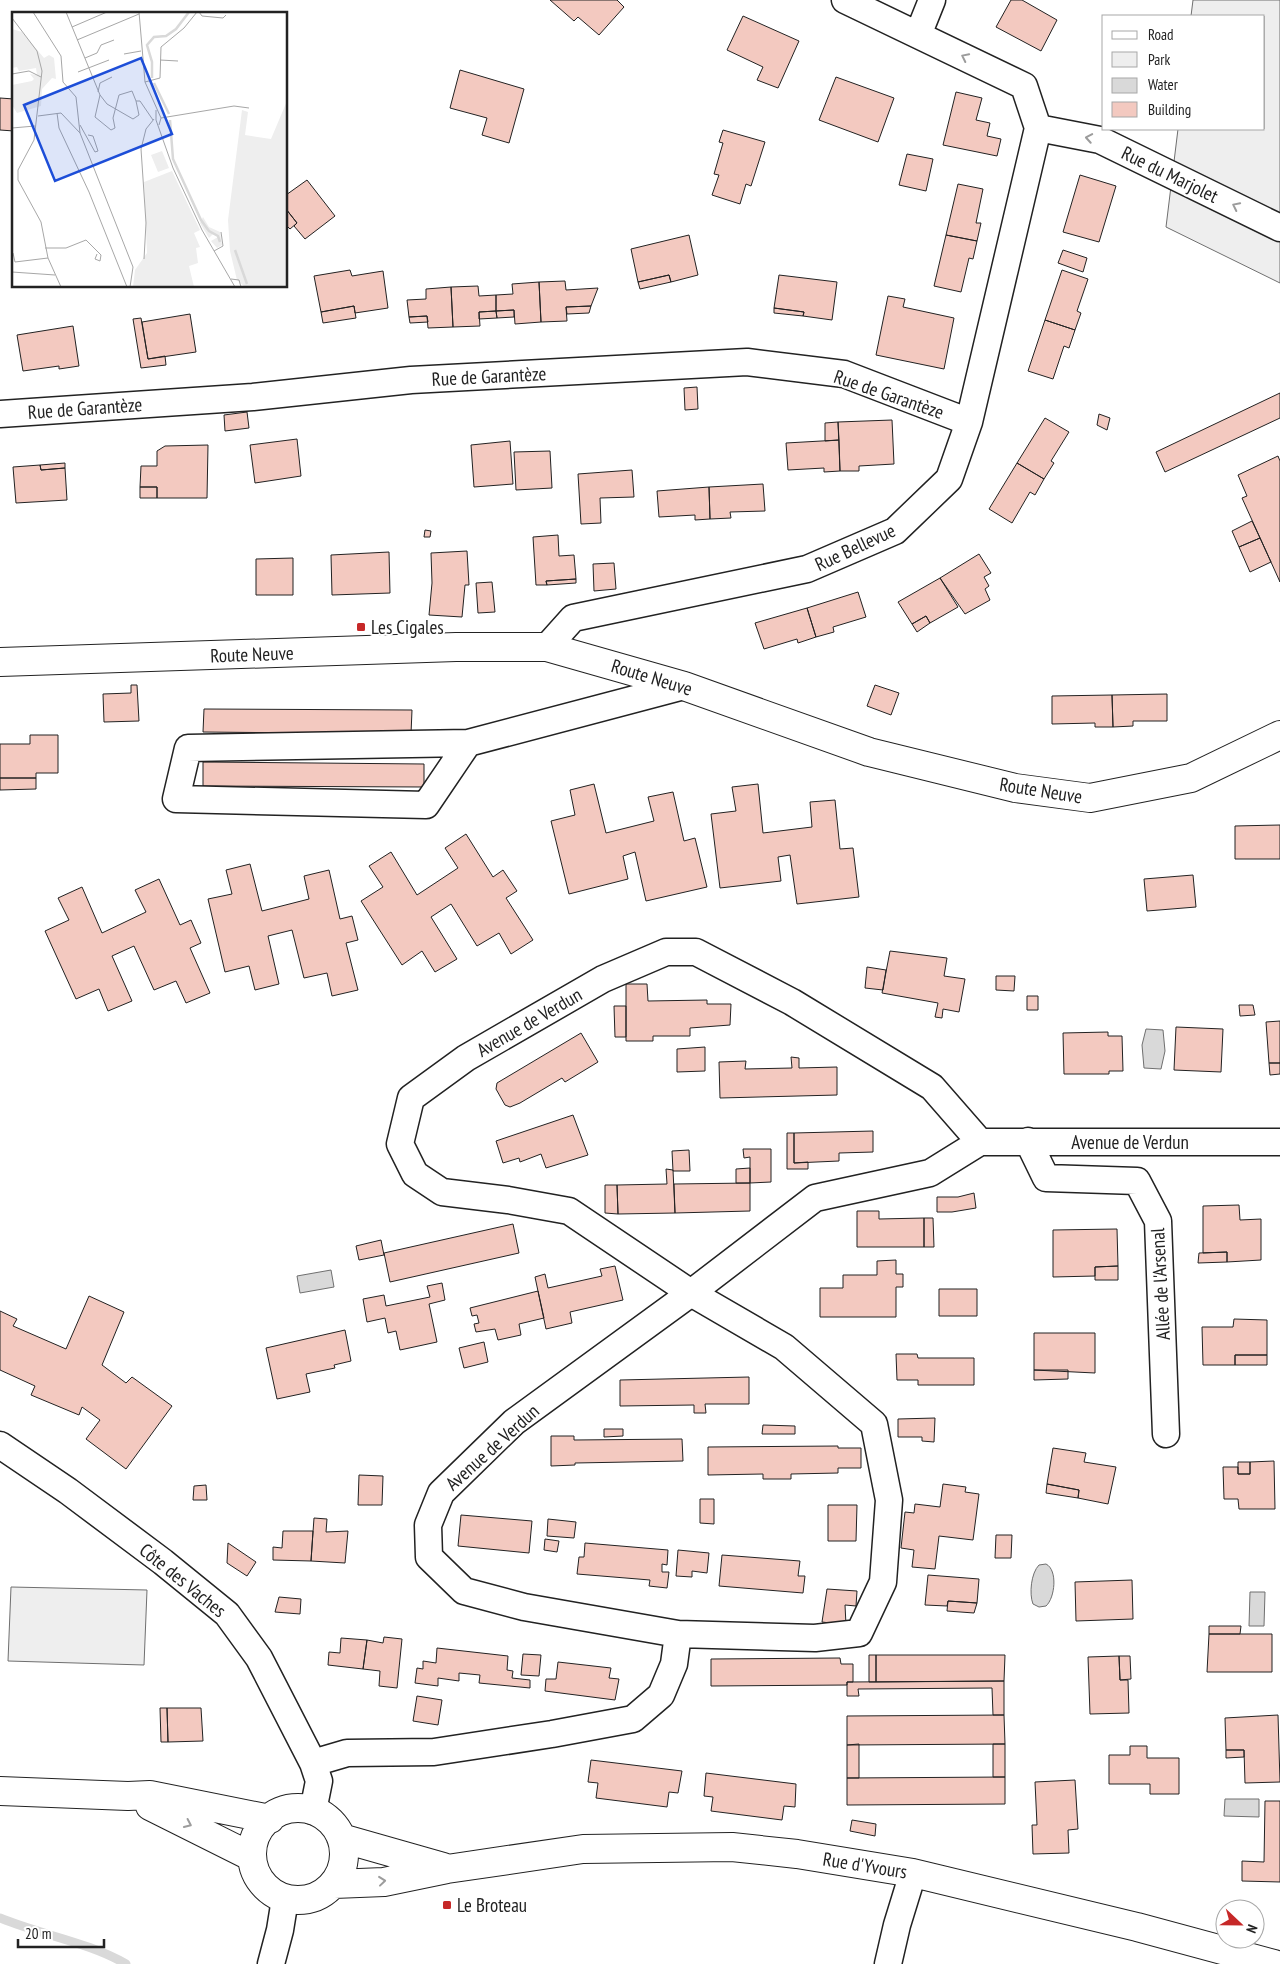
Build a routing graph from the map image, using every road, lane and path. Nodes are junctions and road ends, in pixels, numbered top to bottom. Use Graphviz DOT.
graph roads {
  1 [pos="845,0"];
  2 [pos="932,0"];
  3 [pos="918,35"];
  4 [pos="1038,128"];
  5 [pos="1280,228"];
  6 [pos="0,414"];
  7 [pos="969,422"];
  8 [pos="547,647"];
  9 [pos="0,662"];
  10 [pos="684,686"];
  11 [pos="1280,735"];
  12 [pos="468,743"];
  13 [pos="1028,1140"];
  14 [pos="980,1142"];
  15 [pos="1280,1142"];
  16 [pos="691,1293"];
  17 [pos="1166,1434"];
  18 [pos="0,1445"];
  19 [pos="678,1634"];
  20 [pos="314,1763"];
  21 [pos="0,1791"];
  22 [pos="128,1796"];
  23 [pos="313,1811"];
  24 [pos="270,1819"];
  25 [pos="341,1838"];
  26 [pos="252,1857"];
  27 [pos="446,1869"];
  28 [pos="913,1873"];
  29 [pos="334,1884"];
  30 [pos="284,1898"];
  31 [pos="271,1964"];
  32 [pos="888,1964"];
  33 [pos="1274,1964"];
  1 -- 3 [label="street"];
  2 -- 3 [label="street"];
  4 -- 3 [label="street, one-way"];
  5 -- 4 [label="street, Rue du Marjolet, one-way"];
  4 -- 7 [label="street, Rue Bellevue"];
  6 -- 7 [label="street, Rue de Garantèze"];
  7 -- 8 [label="street, Rue Bellevue"];
  8 -- 9 [label="main road, Route Neuve"];
  8 -- 10 [label="main road, Route Neuve"];
  10 -- 11 [label="main road, Route Neuve"];
  10 -- 12 [label="street"];
  12 -- 12 [label="street"];
  13 -- 14 [label="street, Avenue de Verdun"];
  13 -- 15 [label="street, Avenue de Verdun"];
  13 -- 17 [label="street, Allée de l'Arsenal"];
  14 -- 16 [label="street, Avenue de Verdun"];
  14 -- 16 [label="street, Avenue de Verdun"];
  16 -- 19 [label="street, Avenue de Verdun"];
  16 -- 19 [label="street, Avenue de Verdun"];
  18 -- 20 [label="street, Côte des Vaches"];
  19 -- 20 [label="street"];
  20 -- 23 [label="street, Côte des Vaches"];
  21 -- 22 [label="main road"];
  22 -- 24 [label="main road"];
  22 -- 26 [label="main road, one-way"];
  23 -- 24 [label="main road"];
  23 -- 25 [label="main road"];
  24 -- 26 [label="main road"];
  25 -- 27 [label="main road"];
  25 -- 29 [label="main road"];
  26 -- 30 [label="main road"];
  27 -- 28 [label="main road, Rue d'Yvours"];
  29 -- 27 [label="main road, Rue d'Yvours, one-way"];
  28 -- 32 [label="street"];
  28 -- 33 [label="main road, Rue d'Yvours"];
  29 -- 30 [label="main road"];
  30 -- 31 [label="street"];
}
